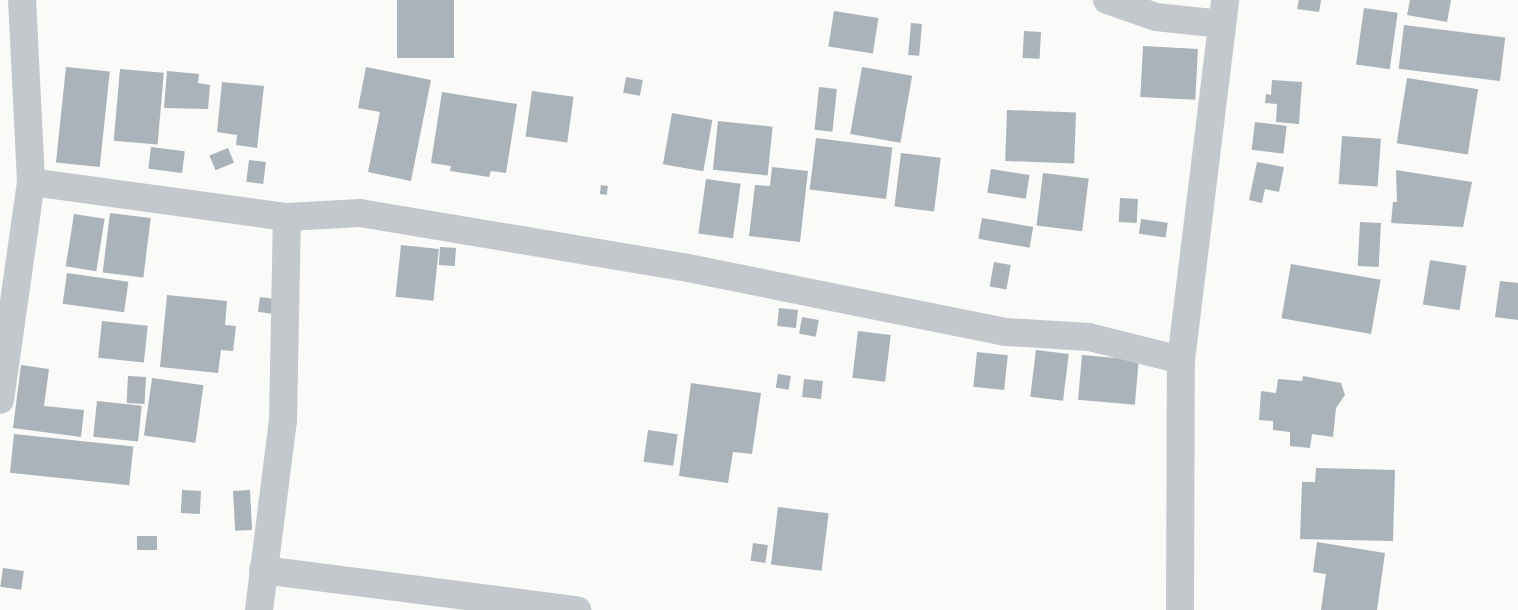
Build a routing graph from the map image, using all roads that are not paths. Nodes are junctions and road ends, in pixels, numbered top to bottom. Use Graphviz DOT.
graph roads {
  1 [pos="22,0"];
  2 [pos="1107,0"];
  3 [pos="1224,12"];
  4 [pos="30,182"];
  5 [pos="287,217"];
  6 [pos="1181,360"];
  7 [pos="0,400"];
  8 [pos="263,570"];
  9 [pos="539,608"];
  10 [pos="259,610"];
  11 [pos="577,610"];
  12 [pos="1180,610"];
  1 -- 4 [label="street"];
  2 -- 3 [label="street"];
  3 -- 6 [label="street"];
  4 -- 5 [label="street"];
  4 -- 7 [label="street"];
  5 -- 6 [label="street"];
  5 -- 8 [label="street"];
  6 -- 12 [label="street"];
  8 -- 9 [label="street"];
  8 -- 10 [label="street"];
  9 -- 11 [label="street"];
}
